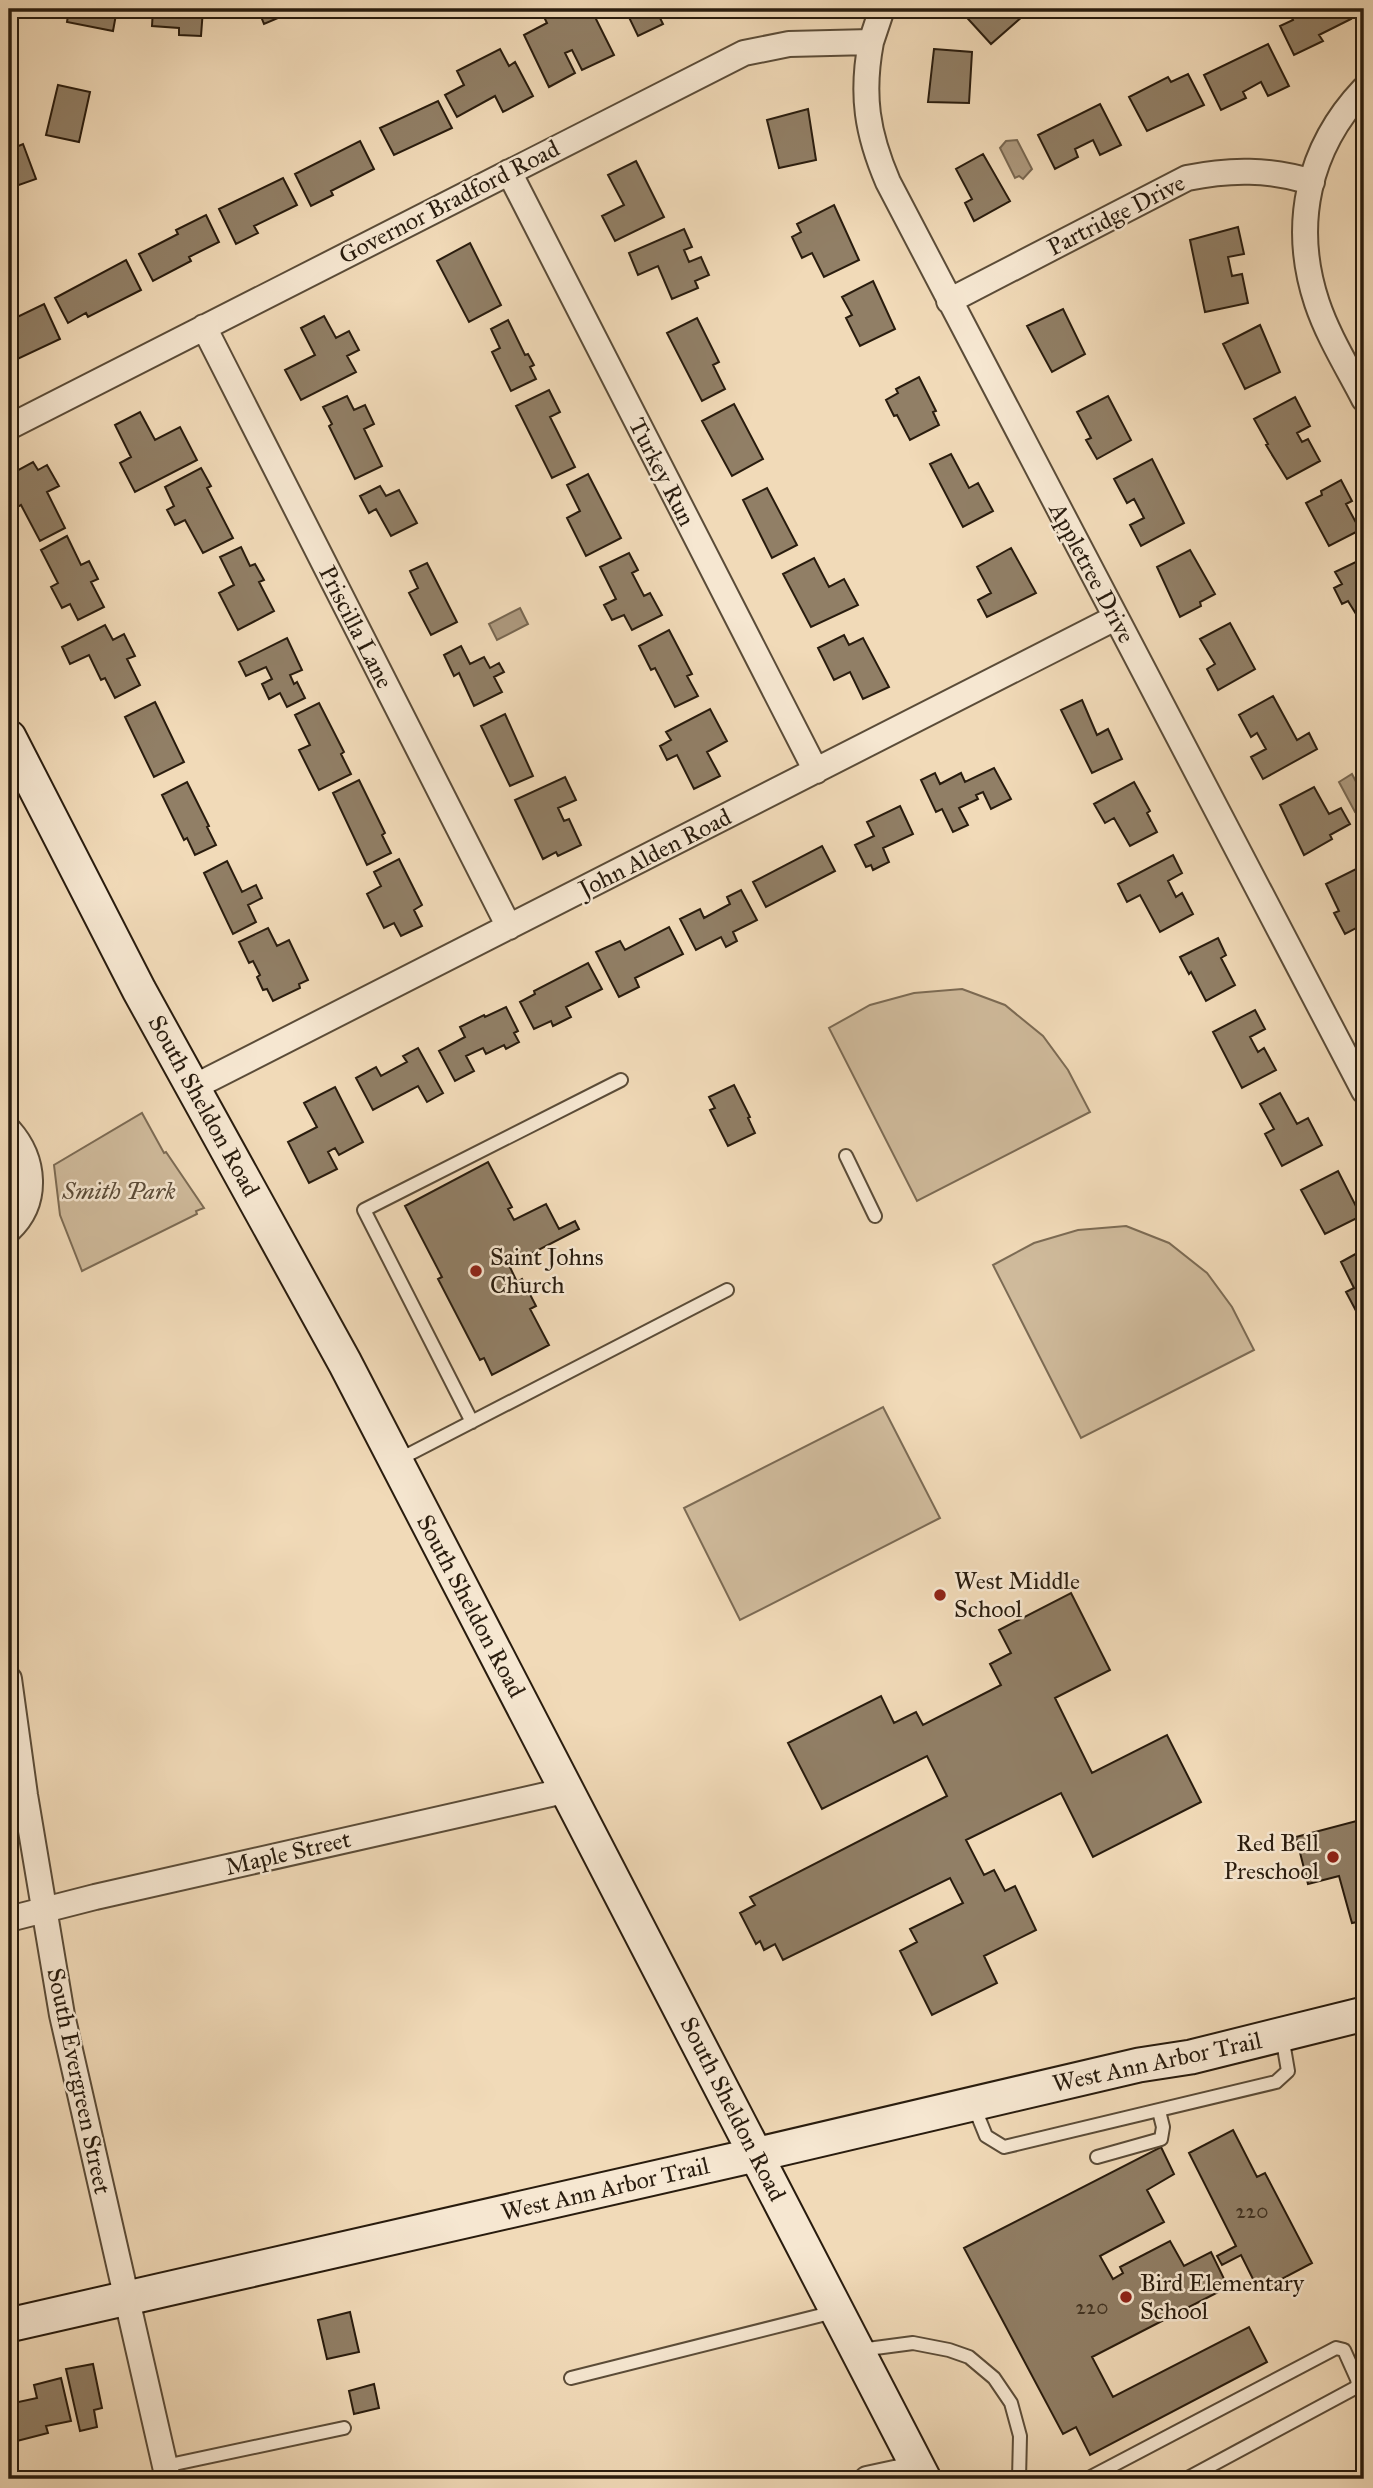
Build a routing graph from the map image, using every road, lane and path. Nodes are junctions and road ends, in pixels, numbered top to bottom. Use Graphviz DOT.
graph roads {
  1 [pos="882,9"];
  2 [pos="871,42"];
  3 [pos="1364,89"];
  4 [pos="509,172"];
  5 [pos="1311,182"];
  6 [pos="949,301"];
  7 [pos="204,327"];
  8 [pos="1364,399"];
  9 [pos="9,427"];
  10 [pos="1115,618"];
  11 [pos="9,737"];
  12 [pos="816,771"];
  13 [pos="509,928"];
  14 [pos="621,1080"];
  15 [pos="194,1087"];
  16 [pos="1364,1091"];
  17 [pos="9,1130"];
  18 [pos="846,1156"];
  19 [pos="876,1216"];
  20 [pos="9,1230"];
  21 [pos="727,1290"];
  22 [pos="472,1422"];
  23 [pos="396,1461"];
  24 [pos="9,1679"];
  25 [pos="12,1724"];
  26 [pos="568,1790"];
  27 [pos="45,1909"];
  28 [pos="9,1919"];
  29 [pos="1364,2014"];
  30 [pos="1282,2035"];
  31 [pos="973,2103"];
  32 [pos="1159,2110"];
  33 [pos="755,2155"];
  34 [pos="1097,2157"];
  35 [pos="127,2298"];
  36 [pos="838,2311"];
  37 [pos="9,2325"];
  38 [pos="858,2350"];
  39 [pos="571,2378"];
  40 [pos="344,2428"];
  41 [pos="166,2473"];
  42 [pos="921,2473"];
  43 [pos="867,2479"];
  44 [pos="1019,2479"];
  45 [pos="1087,2479"];
  46 [pos="1186,2479"];
  1 -- 2 [label="street"];
  2 -- 4 [label="street, Governor Bradford Road"];
  2 -- 6 [label="street, Appletree Drive"];
  3 -- 5 [label="street"];
  4 -- 7 [label="street, Governor Bradford Road"];
  4 -- 12 [label="street, Turkey Run"];
  5 -- 6 [label="street, Partridge Drive"];
  5 -- 8 [label="street"];
  6 -- 10 [label="street, Appletree Drive"];
  7 -- 9 [label="street, Governor Bradford Road"];
  7 -- 13 [label="street, Priscilla Lane"];
  10 -- 12 [label="street, John Alden Road"];
  10 -- 16 [label="street, Appletree Drive"];
  11 -- 15 [label="main road, South Sheldon Road"];
  12 -- 13 [label="street, John Alden Road"];
  13 -- 15 [label="street, John Alden Road"];
  14 -- 22 [label="lane"];
  15 -- 23 [label="main road, South Sheldon Road"];
  17 -- 20 [label="street"];
  18 -- 19 [label="lane"];
  21 -- 22 [label="lane"];
  22 -- 23 [label="lane"];
  23 -- 26 [label="main road, South Sheldon Road"];
  24 -- 25 [label="street, South Evergreen Street"];
  25 -- 27 [label="street, South Evergreen Street"];
  26 -- 27 [label="street, Maple Street"];
  26 -- 33 [label="main road, South Sheldon Road"];
  27 -- 28 [label="street, Maple Street"];
  27 -- 35 [label="street, South Evergreen Street"];
  29 -- 30 [label="main road, West Ann Arbor Trail"];
  30 -- 31 [label="main road, West Ann Arbor Trail"];
  30 -- 32 [label="lane"];
  31 -- 32 [label="lane"];
  31 -- 33 [label="main road, West Ann Arbor Trail"];
  32 -- 34 [label="lane"];
  33 -- 35 [label="main road, West Ann Arbor Trail"];
  33 -- 36 [label="main road, South Sheldon Road"];
  35 -- 37 [label="main road, West Ann Arbor Trail"];
  35 -- 41 [label="street, South Evergreen Street"];
  36 -- 38 [label="main road, South Sheldon Road"];
  36 -- 39 [label="lane"];
  38 -- 42 [label="main road, South Sheldon Road"];
  38 -- 44 [label="lane"];
  40 -- 41 [label="lane"];
  42 -- 43 [label="street"];
  45 -- 46 [label="lane"];
}
